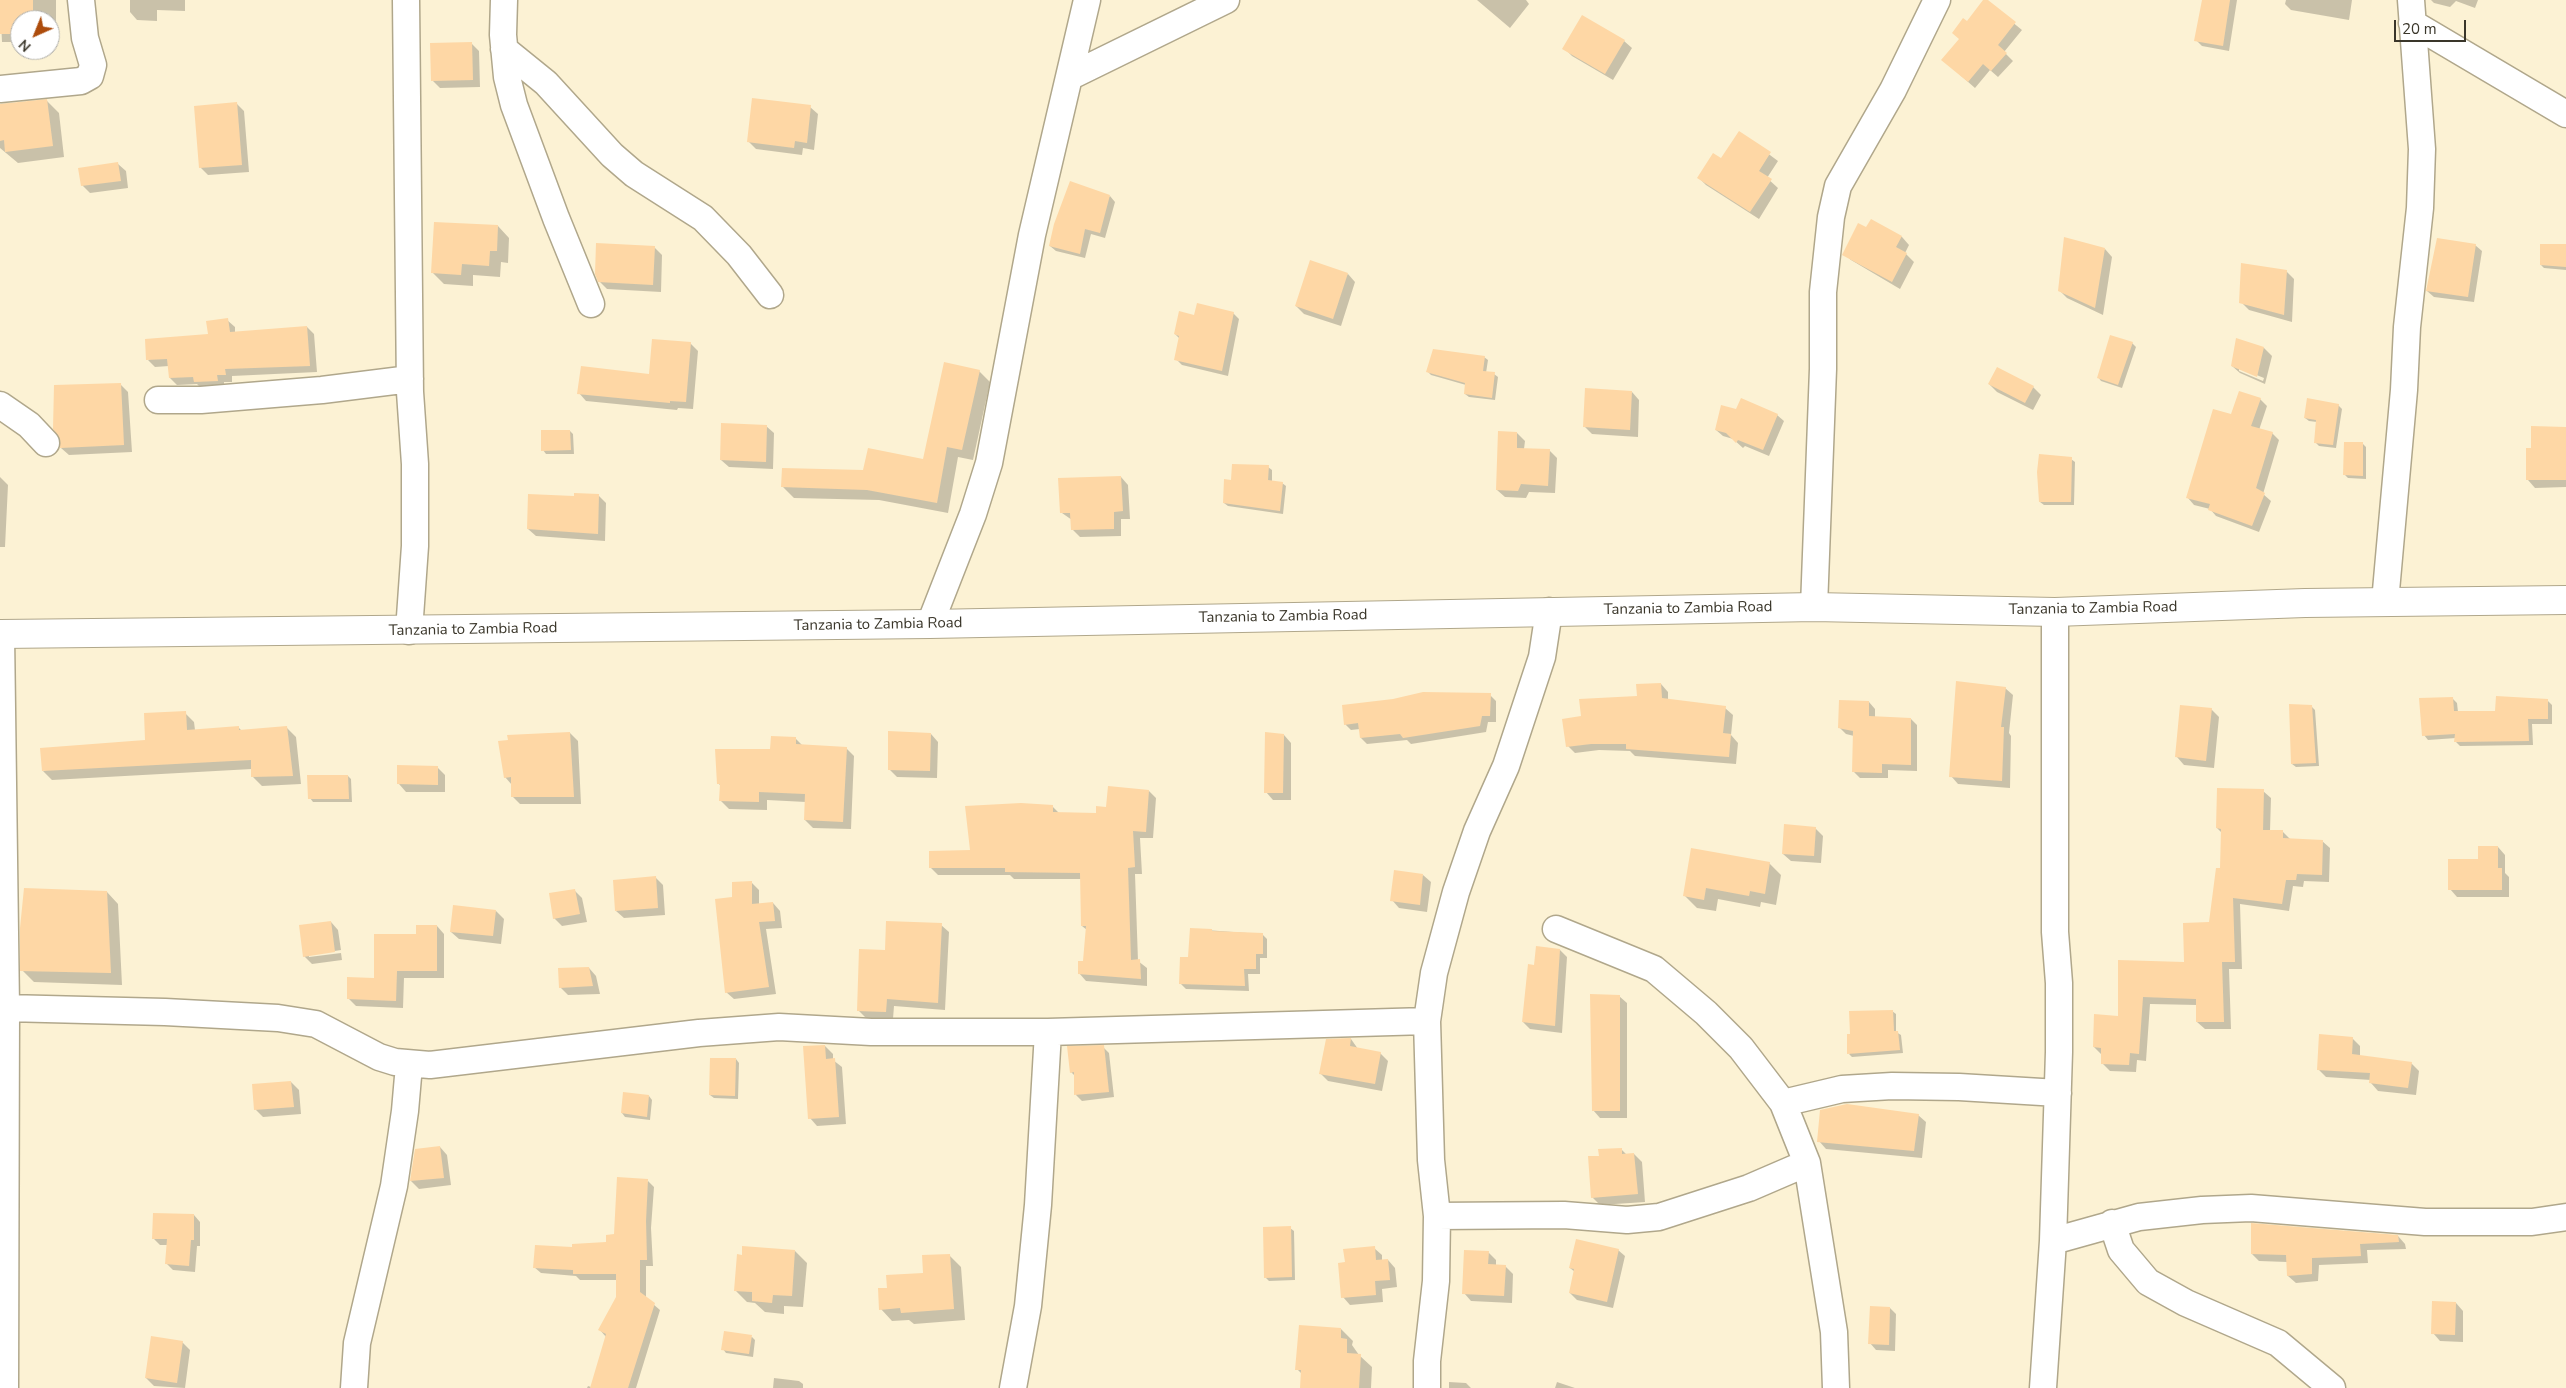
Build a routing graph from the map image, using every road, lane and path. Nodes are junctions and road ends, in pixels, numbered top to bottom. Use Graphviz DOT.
graph roads {
  1 [pos="81,0"];
  2 [pos="406,0"];
  3 [pos="504,0"];
  4 [pos="1088,0"];
  5 [pos="1226,0"];
  6 [pos="1937,0"];
  7 [pos="2411,12"];
  8 [pos="504,49"];
  9 [pos="1069,77"];
  10 [pos="0,89"];
  11 [pos="2566,114"];
  12 [pos="770,295"];
  13 [pos="591,304"];
  14 [pos="410,379"];
  15 [pos="158,400"];
  16 [pos="0,404"];
  17 [pos="46,443"];
  18 [pos="2566,600"];
  19 [pos="2385,602"];
  20 [pos="1814,607"];
  21 [pos="1549,612"];
  22 [pos="2056,612"];
  23 [pos="930,624"];
  24 [pos="409,631"];
  25 [pos="1,634"];
  26 [pos="1556,928"];
  27 [pos="6,1008"];
  28 [pos="1427,1021"];
  29 [pos="1048,1032"];
  30 [pos="409,1065"];
  31 [pos="2058,1093"];
  32 [pos="1783,1103"];
  33 [pos="1807,1163"];
  34 [pos="1437,1216"];
  35 [pos="2566,1217"];
  36 [pos="2112,1223"];
  37 [pos="2054,1241"];
  38 [pos="5,1388"];
  39 [pos="354,1388"];
  40 [pos="1013,1388"];
  41 [pos="1426,1388"];
  42 [pos="1836,1388"];
  43 [pos="2043,1388"];
  44 [pos="2332,1388"];
  1 -- 10 [label="street"];
  2 -- 14 [label="street"];
  3 -- 8 [label="street"];
  4 -- 9 [label="street"];
  5 -- 9 [label="street"];
  6 -- 20 [label="street"];
  7 -- 11 [label="street"];
  7 -- 19 [label="street"];
  8 -- 12 [label="street"];
  8 -- 13 [label="street"];
  9 -- 23 [label="street"];
  14 -- 15 [label="street"];
  14 -- 24 [label="street"];
  16 -- 17 [label="street"];
  18 -- 19 [label="highway, Tanzania to Zambia Road"];
  19 -- 22 [label="highway, Tanzania to Zambia Road"];
  20 -- 21 [label="highway, Tanzania to Zambia Road"];
  20 -- 22 [label="highway, Tanzania to Zambia Road"];
  21 -- 23 [label="highway, Tanzania to Zambia Road"];
  21 -- 28 [label="street"];
  22 -- 31 [label="street"];
  23 -- 24 [label="highway, Tanzania to Zambia Road"];
  24 -- 25 [label="highway, Tanzania to Zambia Road"];
  25 -- 27 [label="street"];
  26 -- 32 [label="street"];
  27 -- 30 [label="street"];
  27 -- 38 [label="street"];
  28 -- 29 [label="street"];
  28 -- 34 [label="street"];
  29 -- 30 [label="street"];
  29 -- 40 [label="street"];
  30 -- 39 [label="street"];
  31 -- 32 [label="street"];
  31 -- 37 [label="street"];
  32 -- 33 [label="street"];
  33 -- 34 [label="street"];
  33 -- 42 [label="street"];
  34 -- 41 [label="street"];
  35 -- 36 [label="street"];
  36 -- 37 [label="street"];
  36 -- 44 [label="street"];
  37 -- 43 [label="street"];
}
